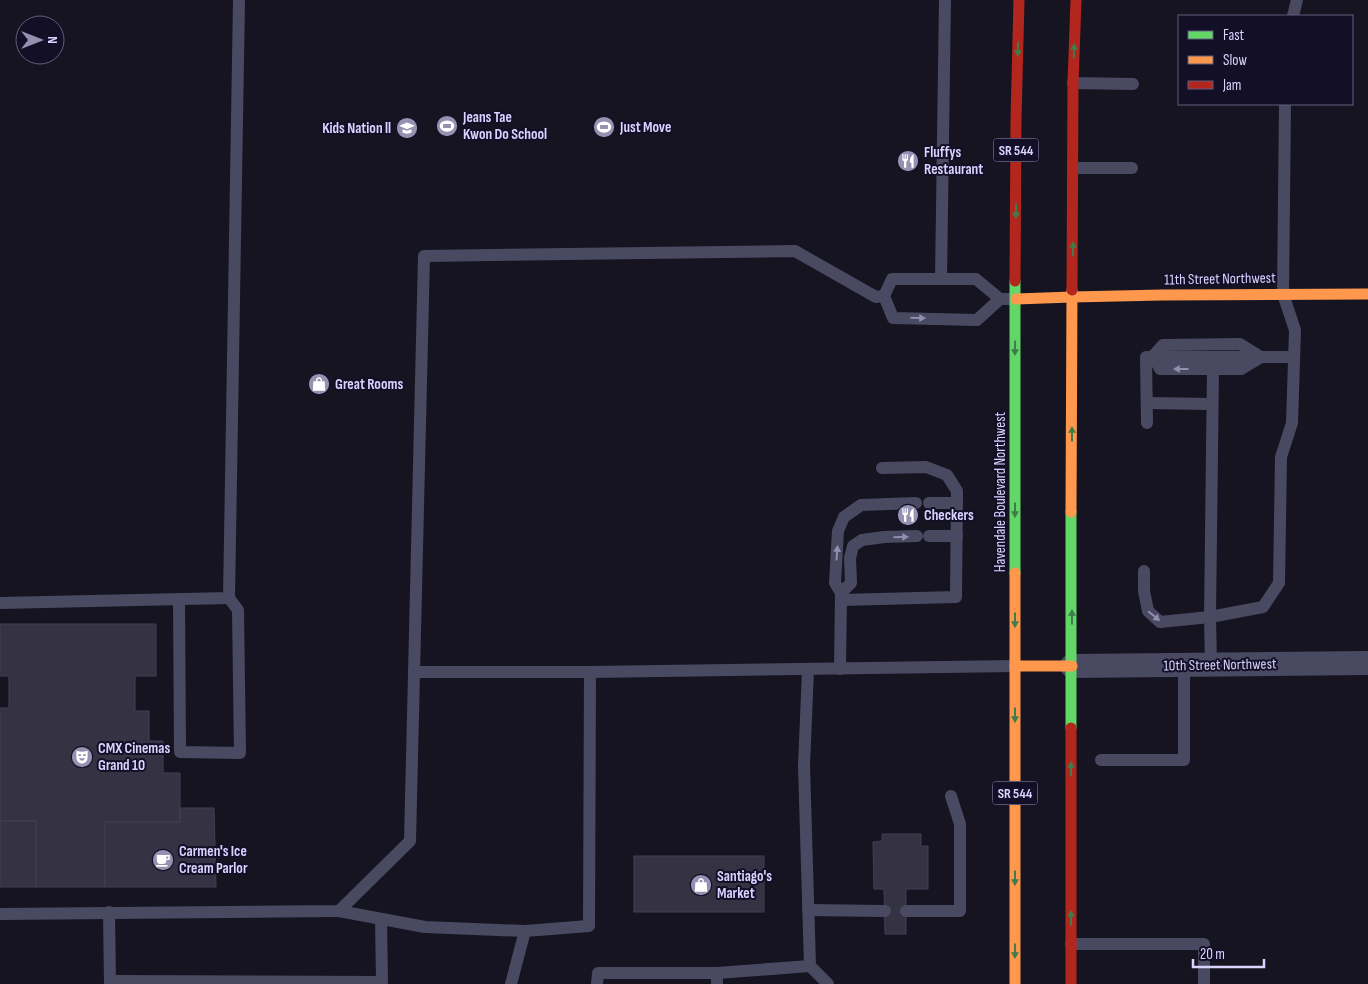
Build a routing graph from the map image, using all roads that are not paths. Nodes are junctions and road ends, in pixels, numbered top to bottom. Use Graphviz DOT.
graph roads {
  1 [pos="239,0"];
  2 [pos="946,0"];
  3 [pos="1019,0"];
  4 [pos="1076,0"];
  5 [pos="1297,0"];
  6 [pos="1292,15"];
  7 [pos="1074,83"];
  8 [pos="1134,84"];
  9 [pos="1285,105"];
  10 [pos="1073,168"];
  11 [pos="1132,168"];
  12 [pos="940,279"];
  13 [pos="1283,294"];
  14 [pos="1368,294"];
  15 [pos="884,296"];
  16 [pos="1072,297"];
  17 [pos="1000,299"];
  18 [pos="1016,299"];
  19 [pos="1154,356"];
  20 [pos="1261,357"];
  21 [pos="1294,357"];
  22 [pos="1213,369"];
  23 [pos="1148,403"];
  24 [pos="1212,404"];
  25 [pos="1147,423"];
  26 [pos="882,468"];
  27 [pos="957,503"];
  28 [pos="957,536"];
  29 [pos="1144,572"];
  30 [pos="841,596"];
  31 [pos="229,598"];
  32 [pos="179,599"];
  33 [pos="0,603"];
  34 [pos="1210,617"];
  35 [pos="1368,664"];
  36 [pos="1184,665"];
  37 [pos="1211,665"];
  38 [pos="1015,666"];
  39 [pos="1072,666"];
  40 [pos="840,669"];
  41 [pos="808,670"];
  42 [pos="414,672"];
  43 [pos="590,672"];
  44 [pos="1100,760"];
  45 [pos="951,796"];
  46 [pos="808,910"];
  47 [pos="340,911"];
  48 [pos="885,911"];
  49 [pos="906,911"];
  50 [pos="109,912"];
  51 [pos="0,914"];
  52 [pos="381,919"];
  53 [pos="525,931"];
  54 [pos="1071,944"];
  55 [pos="810,966"];
  56 [pos="717,979"];
  57 [pos="1015,980"];
  58 [pos="110,982"];
  59 [pos="511,984"];
  60 [pos="597,984"];
  61 [pos="828,984"];
  62 [pos="1004,984"];
  63 [pos="1070,984"];
  64 [pos="1204,984"];
  1 -- 31 [label="lane"];
  2 -- 12 [label="lane"];
  3 -- 18 [label="main road, Havendale Boulevard Northwest / SR 544, one-way"];
  7 -- 4 [label="main road, one-way"];
  5 -- 6 [label="lane"];
  7 -- 8 [label="lane"];
  7 -- 10 [label="main road"];
  9 -- 13 [label="lane"];
  10 -- 11 [label="lane"];
  16 -- 10 [label="main road, one-way"];
  12 -- 15 [label="lane"];
  12 -- 17 [label="lane"];
  13 -- 14 [label="main road, 11th Street Northwest"];
  13 -- 16 [label="main road, 11th Street Northwest"];
  13 -- 21 [label="lane"];
  15 -- 17 [label="lane, one-way"];
  15 -- 42 [label="lane"];
  16 -- 18 [label="main road, 11th Street Northwest"];
  39 -- 16 [label="main road, one-way"];
  17 -- 18 [label="lane"];
  18 -- 38 [label="main road, Havendale Boulevard Northwest / SR 544, one-way"];
  19 -- 20 [label="lane"];
  22 -- 19 [label="lane, one-way"];
  19 -- 23 [label="lane"];
  20 -- 21 [label="lane"];
  20 -- 22 [label="lane"];
  21 -- 34 [label="lane"];
  22 -- 24 [label="lane"];
  23 -- 24 [label="lane"];
  23 -- 25 [label="lane"];
  24 -- 34 [label="lane"];
  26 -- 27 [label="lane"];
  27 -- 28 [label="lane"];
  30 -- 27 [label="lane, one-way"];
  30 -- 28 [label="lane, one-way"];
  28 -- 30 [label="lane"];
  29 -- 34 [label="lane, one-way"];
  30 -- 40 [label="lane"];
  31 -- 32 [label="lane"];
  31 -- 32 [label="lane"];
  32 -- 33 [label="lane"];
  34 -- 37 [label="lane"];
  35 -- 37 [label="street, 10th Street Northwest"];
  36 -- 37 [label="street, 10th Street Northwest"];
  36 -- 39 [label="street, 10th Street Northwest"];
  36 -- 44 [label="lane"];
  38 -- 39 [label="main road"];
  38 -- 40 [label="lane"];
  38 -- 57 [label="main road, Havendale Boulevard Northwest / SR 544, one-way"];
  54 -- 39 [label="main road, one-way"];
  40 -- 41 [label="lane"];
  41 -- 43 [label="lane"];
  41 -- 46 [label="lane"];
  42 -- 43 [label="lane"];
  42 -- 47 [label="lane"];
  43 -- 53 [label="lane"];
  45 -- 49 [label="lane"];
  46 -- 48 [label="lane"];
  46 -- 55 [label="lane"];
  47 -- 50 [label="lane"];
  47 -- 52 [label="lane"];
  50 -- 51 [label="lane"];
  50 -- 58 [label="lane"];
  52 -- 53 [label="lane"];
  52 -- 58 [label="lane"];
  53 -- 59 [label="lane"];
  54 -- 63 [label="main road"];
  54 -- 64 [label="lane"];
  55 -- 56 [label="lane"];
  55 -- 61 [label="lane"];
  56 -- 60 [label="lane"];
  57 -- 62 [label="main road"];
}
